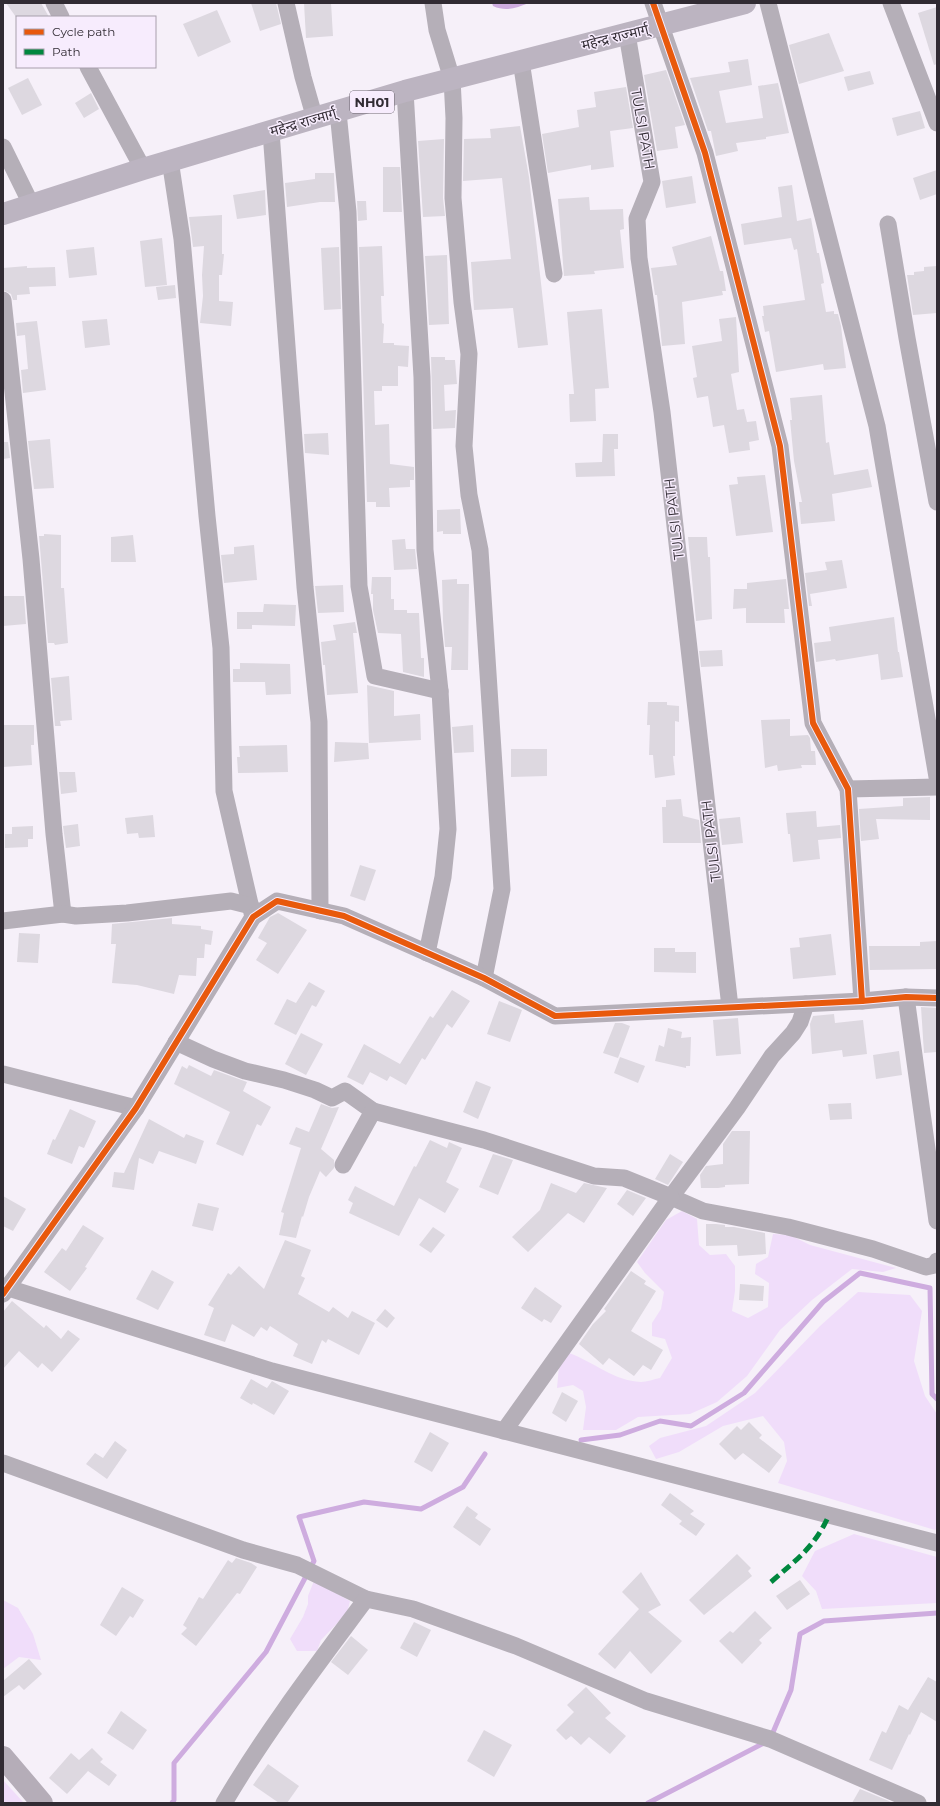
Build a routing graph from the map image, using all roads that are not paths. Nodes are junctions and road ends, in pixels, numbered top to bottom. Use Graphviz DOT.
graph roads {
  1 [pos="54,3"];
  2 [pos="286,3"];
  3 [pos="433,3"];
  4 [pos="653,3"];
  5 [pos="743,3"];
  6 [pos="768,3"];
  7 [pos="891,3"];
  8 [pos="60,16"];
  9 [pos="660,26"];
  10 [pos="627,34"];
  11 [pos="521,61"];
  12 [pos="89,68"];
  13 [pos="452,79"];
  14 [pos="405,91"];
  15 [pos="338,112"];
  16 [pos="315,119"];
  17 [pos="937,123"];
  18 [pos="271,132"];
  19 [pos="3,147"];
  20 [pos="170,160"];
  21 [pos="143,169"];
  22 [pos="31,204"];
  23 [pos="3,214"];
  24 [pos="888,224"];
  25 [pos="554,274"];
  26 [pos="3,300"];
  27 [pos="937,502"];
  28 [pos="440,691"];
  29 [pos="937,777"];
  30 [pos="937,787"];
  31 [pos="848,789"];
  32 [pos="320,911"];
  33 [pos="252,912"];
  34 [pos="63,914"];
  35 [pos="3,921"];
  36 [pos="427,953"];
  37 [pos="484,978"];
  38 [pos="906,997"];
  39 [pos="937,998"];
  40 [pos="862,1001"];
  41 [pos="806,1004"];
  42 [pos="730,1007"];
  43 [pos="176,1042"];
  44 [pos="3,1074"];
  45 [pos="136,1108"];
  46 [pos="373,1111"];
  47 [pos="342,1165"];
  48 [pos="671,1197"];
  49 [pos="937,1221"];
  50 [pos="937,1261"];
  51 [pos="5,1289"];
  52 [pos="504,1431"];
  53 [pos="3,1463"];
  54 [pos="937,1543"];
  55 [pos="366,1599"];
  56 [pos="3,1757"];
  57 [pos="42,1803"];
  58 [pos="224,1803"];
  59 [pos="918,1803"];
  1 -- 8 [label="street"];
  2 -- 16 [label="street"];
  3 -- 13 [label="street"];
  4 -- 9 [label="street"];
  5 -- 9 [label="highway, महेन्द्र राज्मार्ग् / NH01"];
  6 -- 29 [label="street"];
  7 -- 17 [label="street"];
  9 -- 10 [label="highway, महेन्द्र राज्मार्ग् / NH01"];
  9 -- 31 [label="street"];
  10 -- 11 [label="highway, महेन्द्र राज्मार्ग् / NH01"];
  10 -- 42 [label="street, TULSI PATH"];
  11 -- 13 [label="highway, महेन्द्र राज्मार्ग् / NH01"];
  11 -- 25 [label="street"];
  12 -- 21 [label="street"];
  13 -- 14 [label="highway, महेन्द्र राज्मार्ग् / NH01"];
  13 -- 37 [label="street"];
  14 -- 15 [label="highway, महेन्द्र राज्मार्ग् / NH01"];
  14 -- 28 [label="street"];
  15 -- 16 [label="highway, महेन्द्र राज्मार्ग् / NH01"];
  15 -- 28 [label="street"];
  16 -- 18 [label="highway, महेन्द्र राज्मार्ग् / NH01"];
  18 -- 20 [label="highway, महेन्द्र राज्मार्ग् / NH01"];
  18 -- 32 [label="street"];
  19 -- 22 [label="street"];
  20 -- 21 [label="highway, महेन्द्र राज्मार्ग् / NH01"];
  20 -- 33 [label="street"];
  21 -- 22 [label="highway, महेन्द्र राज्मार्ग् / NH01"];
  22 -- 23 [label="highway, महेन्द्र राज्मार्ग् / NH01"];
  24 -- 27 [label="street"];
  26 -- 34 [label="street"];
  28 -- 36 [label="street"];
  30 -- 31 [label="street"];
  31 -- 40 [label="street"];
  32 -- 33 [label="street"];
  32 -- 36 [label="street"];
  33 -- 34 [label="street"];
  33 -- 43 [label="street"];
  34 -- 35 [label="street"];
  36 -- 37 [label="street"];
  37 -- 42 [label="street"];
  38 -- 39 [label="street"];
  38 -- 40 [label="street"];
  38 -- 49 [label="street"];
  40 -- 41 [label="street"];
  41 -- 42 [label="street"];
  41 -- 48 [label="street"];
  43 -- 45 [label="street"];
  43 -- 46 [label="street"];
  44 -- 45 [label="street"];
  45 -- 51 [label="street"];
  46 -- 47 [label="street"];
  46 -- 48 [label="street"];
  48 -- 50 [label="street"];
  48 -- 52 [label="street"];
  51 -- 52 [label="street"];
  52 -- 54 [label="street"];
  53 -- 55 [label="street"];
  55 -- 58 [label="street"];
  55 -- 59 [label="street"];
  56 -- 57 [label="street"];
}
